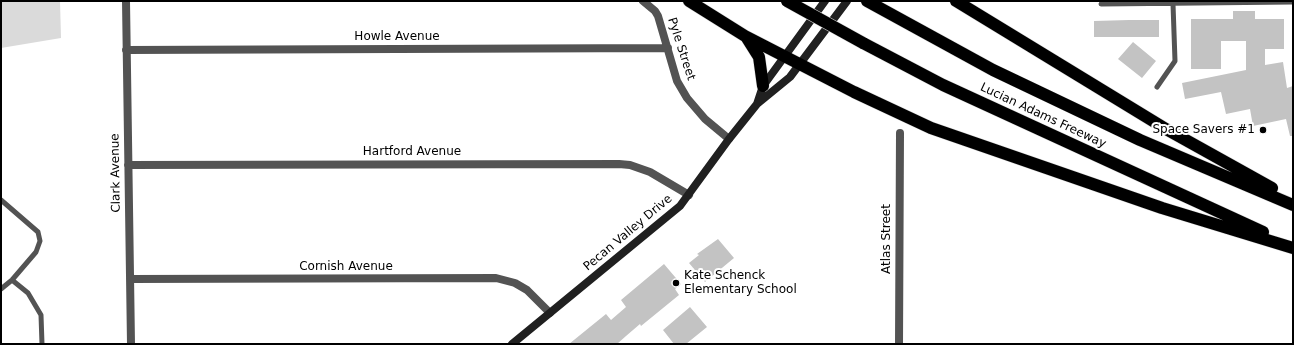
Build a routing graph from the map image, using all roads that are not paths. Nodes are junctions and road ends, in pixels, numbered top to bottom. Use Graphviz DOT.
graph roads {
  1 [pos="126,1"];
  2 [pos="643,1"];
  3 [pos="689,1"];
  4 [pos="787,1"];
  5 [pos="825,1"];
  6 [pos="847,1"];
  7 [pos="868,1"];
  8 [pos="956,1"];
  9 [pos="1293,2"];
  10 [pos="1101,4"];
  11 [pos="1173,4"];
  12 [pos="745,36"];
  13 [pos="668,48"];
  14 [pos="126,50"];
  15 [pos="785,56"];
  16 [pos="800,64"];
  17 [pos="763,86"];
  18 [pos="1157,87"];
  19 [pos="757,104"];
  20 [pos="900,133"];
  21 [pos="729,139"];
  22 [pos="128,165"];
  23 [pos="689,195"];
  24 [pos="1293,199"];
  25 [pos="1,200"];
  26 [pos="1293,205"];
  27 [pos="1293,247"];
  28 [pos="130,279"];
  29 [pos="12,280"];
  30 [pos="2,287"];
  31 [pos="550,313"];
  32 [pos="42,344"];
  33 [pos="131,344"];
  34 [pos="512,344"];
  35 [pos="899,344"];
  1 -- 14 [label="street, Clark Avenue"];
  2 -- 13 [label="street, Pyle Street"];
  3 -- 12 [label="highway"];
  4 -- 27 [label="highway, Lucian Adams Freeway, bridge"];
  5 -- 15 [label="main road, Pecan Valley Drive"];
  6 -- 16 [label="main road, Pecan Valley Drive"];
  7 -- 26 [label="highway, Lucian Adams Freeway"];
  8 -- 24 [label="highway"];
  9 -- 11 [label="lane"];
  10 -- 11 [label="lane"];
  11 -- 18 [label="lane"];
  12 -- 15 [label="highway"];
  12 -- 17 [label="highway"];
  13 -- 14 [label="street, Howle Avenue"];
  13 -- 21 [label="street, Pyle Street"];
  14 -- 22 [label="street, Clark Avenue"];
  15 -- 16 [label="highway"];
  15 -- 17 [label="main road, Pecan Valley Drive"];
  16 -- 19 [label="main road, Pecan Valley Drive"];
  16 -- 27 [label="highway"];
  17 -- 19 [label="main road, Pecan Valley Drive"];
  19 -- 21 [label="main road, Pecan Valley Drive"];
  20 -- 35 [label="street, Atlas Street"];
  21 -- 23 [label="main road, Pecan Valley Drive"];
  22 -- 23 [label="street, Hartford Avenue"];
  22 -- 28 [label="street, Clark Avenue"];
  23 -- 31 [label="main road, Pecan Valley Drive"];
  25 -- 29 [label="lane"];
  28 -- 31 [label="street, Cornish Avenue"];
  28 -- 33 [label="street, Clark Avenue"];
  29 -- 30 [label="lane"];
  29 -- 32 [label="lane"];
  31 -- 34 [label="main road, Pecan Valley Drive"];
}
